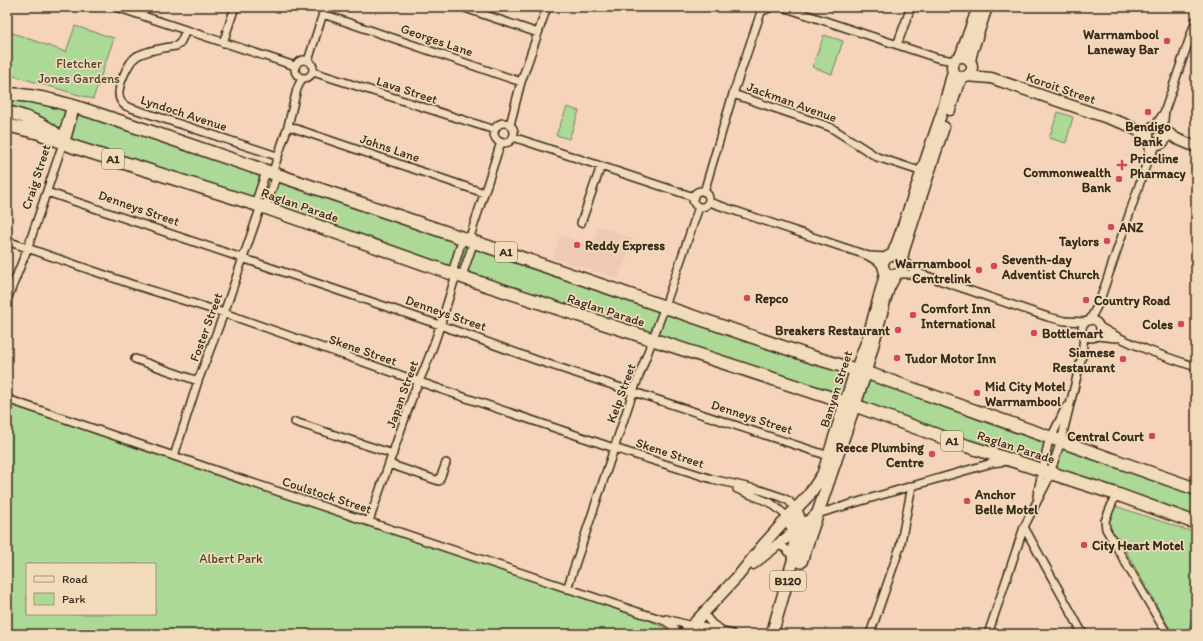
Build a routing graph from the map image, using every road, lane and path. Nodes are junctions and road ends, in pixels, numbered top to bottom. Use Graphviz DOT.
graph roads {
  1 [pos="116,7"];
  2 [pos="235,7"];
  3 [pos="462,7"];
  4 [pos="547,7"];
  5 [pos="771,7"];
  6 [pos="783,7"];
  7 [pos="911,7"];
  8 [pos="978,7"];
  9 [pos="987,7"];
  10 [pos="760,8"];
  11 [pos="324,11"];
  12 [pos="1196,20"];
  13 [pos="186,31"];
  14 [pos="538,33"];
  15 [pos="223,43"];
  16 [pos="897,45"];
  17 [pos="308,61"];
  18 [pos="971,63"];
  19 [pos="955,65"];
  20 [pos="295,66"];
  21 [pos="313,72"];
  22 [pos="964,76"];
  23 [pos="988,77"];
  24 [pos="302,78"];
  25 [pos="521,82"];
  26 [pos="9,93"];
  27 [pos="733,94"];
  28 [pos="73,107"];
  29 [pos="7,112"];
  30 [pos="7,125"];
  31 [pos="510,125"];
  32 [pos="288,126"];
  33 [pos="495,130"];
  34 [pos="1156,134"];
  35 [pos="513,137"];
  36 [pos="63,142"];
  37 [pos="501,142"];
  38 [pos="1196,147"];
  39 [pos="277,156"];
  40 [pos="601,166"];
  41 [pos="924,173"];
  42 [pos="272,174"];
  43 [pos="47,192"];
  44 [pos="704,192"];
  45 [pos="484,193"];
  46 [pos="694,197"];
  47 [pos="709,202"];
  48 [pos="261,206"];
  49 [pos="699,206"];
  50 [pos="581,223"];
  51 [pos="469,239"];
  52 [pos="7,241"];
  53 [pos="28,247"];
  54 [pos="866,255"];
  55 [pos="889,256"];
  56 [pos="243,258"];
  57 [pos="903,260"];
  58 [pos="883,268"];
  59 [pos="897,274"];
  60 [pos="921,274"];
  61 [pos="457,275"];
  62 [pos="7,300"];
  63 [pos="1099,303"];
  64 [pos="665,306"];
  65 [pos="224,313"];
  66 [pos="1065,321"];
  67 [pos="1088,321"];
  68 [pos="440,325"];
  69 [pos="1099,326"];
  70 [pos="1083,332"];
  71 [pos="1094,337"];
  72 [pos="1118,338"];
  73 [pos="653,340"];
  74 [pos="1082,356"];
  75 [pos="135,359"];
  76 [pos="1196,367"];
  77 [pos="861,371"];
  78 [pos="198,381"];
  79 [pos="419,382"];
  80 [pos="633,392"];
  81 [pos="1071,398"];
  82 [pos="7,399"];
  83 [pos="850,405"];
  84 [pos="296,422"];
  85 [pos="1056,439"];
  86 [pos="614,448"];
  87 [pos="393,454"];
  88 [pos="174,456"];
  89 [pos="832,458"];
  90 [pos="1009,460"];
  91 [pos="446,463"];
  92 [pos="389,464"];
  93 [pos="1046,472"];
  94 [pos="712,479"];
  95 [pos="912,486"];
  96 [pos="1196,488"];
  97 [pos="811,492"];
  98 [pos="1116,494"];
  99 [pos="781,497"];
  100 [pos="819,509"];
  101 [pos="792,513"];
  102 [pos="370,521"];
  103 [pos="1196,523"];
  104 [pos="1024,527"];
  105 [pos="799,529"];
  106 [pos="778,544"];
  107 [pos="797,563"];
  108 [pos="739,575"];
  109 [pos="567,589"];
  110 [pos="641,613"];
  111 [pos="704,613"];
  112 [pos="693,624"];
  113 [pos="1196,626"];
  114 [pos="773,632"];
  115 [pos="677,634"];
  116 [pos="684,634"];
  117 [pos="732,634"];
  118 [pos="870,634"];
  119 [pos="988,634"];
  120 [pos="1083,634"];
  121 [pos="1167,634"];
  122 [pos="1193,634"];
  1 -- 13 [label="street"];
  2 -- 15 [label="street"];
  3 -- 14 [label="street"];
  4 -- 14 [label="street"];
  5 -- 10 [label="street"];
  6 -- 16 [label="street"];
  7 -- 16 [label="street"];
  8 -- 19 [label="street"];
  9 -- 18 [label="street"];
  10 -- 27 [label="street"];
  11 -- 17 [label="street"];
  11 -- 25 [label="street, Georges Lane"];
  12 -- 34 [label="street"];
  13 -- 15 [label="street"];
  13 -- 39 [label="street, Lyndoch Avenue"];
  14 -- 25 [label="street"];
  15 -- 20 [label="street"];
  16 -- 19 [label="street"];
  17 -- 20 [label="street"];
  17 -- 21 [label="street"];
  18 -- 19 [label="street"];
  18 -- 22 [label="street"];
  18 -- 23 [label="street, Koroit Street"];
  19 -- 22 [label="street"];
  19 -- 41 [label="street"];
  20 -- 24 [label="street"];
  21 -- 24 [label="street"];
  21 -- 33 [label="street, Lava Street"];
  22 -- 23 [label="street, Koroit Street"];
  22 -- 41 [label="street"];
  23 -- 34 [label="street, Koroit Street"];
  24 -- 32 [label="street"];
  25 -- 31 [label="street"];
  26 -- 28 [label="highway, Raglan Parade / A1"];
  27 -- 41 [label="street, Jackman Avenue"];
  27 -- 44 [label="street"];
  28 -- 36 [label="highway, Craig Street"];
  28 -- 42 [label="highway, Raglan Parade / A1"];
  29 -- 36 [label="highway"];
  30 -- 36 [label="highway, Raglan Parade / A1"];
  31 -- 33 [label="street"];
  31 -- 35 [label="street"];
  32 -- 39 [label="street"];
  32 -- 45 [label="street, Johns Lane"];
  33 -- 37 [label="street"];
  34 -- 38 [label="street, Koroit Street"];
  34 -- 63 [label="street"];
  35 -- 37 [label="street"];
  35 -- 40 [label="street"];
  36 -- 43 [label="street, Craig Street"];
  36 -- 48 [label="highway, Raglan Parade / A1"];
  37 -- 45 [label="street, Japan Street"];
  39 -- 42 [label="street"];
  40 -- 46 [label="street"];
  40 -- 50 [label="street"];
  41 -- 55 [label="street"];
  41 -- 57 [label="street"];
  42 -- 48 [label="street"];
  42 -- 48 [label="street"];
  42 -- 51 [label="highway, Raglan Parade / A1"];
  43 -- 53 [label="street, Craig Street"];
  43 -- 56 [label="street, Denneys Street"];
  44 -- 46 [label="street"];
  44 -- 47 [label="street"];
  45 -- 51 [label="street, Japan Street"];
  46 -- 49 [label="street"];
  47 -- 49 [label="street"];
  47 -- 54 [label="street"];
  48 -- 56 [label="street, Foster Street"];
  48 -- 61 [label="highway, Raglan Parade / A1"];
  49 -- 64 [label="street, Kelp Street"];
  51 -- 61 [label="street, Japan Street"];
  51 -- 61 [label="street, Japan Street"];
  51 -- 64 [label="highway, Raglan Parade / A1"];
  52 -- 53 [label="street, Skene Street"];
  53 -- 62 [label="street, Craig Street"];
  53 -- 65 [label="street, Skene Street"];
  54 -- 55 [label="street"];
  54 -- 58 [label="street"];
  55 -- 57 [label="street"];
  55 -- 58 [label="street"];
  56 -- 65 [label="street, Foster Street"];
  56 -- 68 [label="street, Denneys Street"];
  57 -- 59 [label="street"];
  57 -- 60 [label="street"];
  58 -- 59 [label="street"];
  58 -- 77 [label="street, Banyan Street"];
  59 -- 60 [label="street"];
  59 -- 77 [label="street, Banyan Street"];
  60 -- 66 [label="street"];
  61 -- 68 [label="street, Japan Street"];
  61 -- 73 [label="highway, Raglan Parade / A1"];
  63 -- 67 [label="street"];
  63 -- 69 [label="street"];
  64 -- 73 [label="street, Kelp Street"];
  64 -- 77 [label="highway, Raglan Parade / A1"];
  65 -- 78 [label="street, Foster Street"];
  65 -- 79 [label="street, Skene Street"];
  66 -- 67 [label="street"];
  66 -- 70 [label="street"];
  67 -- 69 [label="street"];
  67 -- 70 [label="street"];
  68 -- 79 [label="street, Japan Street"];
  68 -- 80 [label="street, Denneys Street"];
  69 -- 71 [label="street"];
  69 -- 72 [label="street"];
  70 -- 71 [label="street"];
  70 -- 74 [label="street"];
  71 -- 72 [label="street"];
  71 -- 74 [label="street"];
  72 -- 76 [label="street"];
  73 -- 80 [label="street, Kelp Street"];
  73 -- 83 [label="highway, Raglan Parade / A1"];
  74 -- 81 [label="street"];
  75 -- 78 [label="street"];
  77 -- 83 [label="main road, Banyan Street / B120"];
  77 -- 85 [label="highway, Raglan Parade / A1"];
  78 -- 88 [label="street, Foster Street"];
  79 -- 86 [label="street, Skene Street"];
  79 -- 87 [label="street, Japan Street"];
  80 -- 86 [label="street, Kelp Street"];
  80 -- 89 [label="street, Denneys Street"];
  81 -- 85 [label="street"];
  81 -- 85 [label="street"];
  82 -- 88 [label="street, Coulstock Street"];
  83 -- 89 [label="main road, Banyan Street / B120"];
  83 -- 90 [label="highway, Raglan Parade / A1"];
  84 -- 87 [label="street"];
  85 -- 93 [label="street"];
  85 -- 93 [label="street"];
  85 -- 96 [label="highway, Raglan Parade / A1"];
  86 -- 94 [label="street, Skene Street"];
  86 -- 109 [label="street, Kelp Street"];
  87 -- 92 [label="street, Japan Street"];
  88 -- 102 [label="street, Coulstock Street"];
  89 -- 97 [label="main road, Banyan Street / B120"];
  89 -- 100 [label="main road, Banyan Street / B120"];
  90 -- 93 [label="highway, Raglan Parade / A1"];
  90 -- 95 [label="street"];
  91 -- 92 [label="street"];
  92 -- 102 [label="street, Japan Street"];
  93 -- 98 [label="highway, Raglan Parade / A1"];
  93 -- 104 [label="street"];
  94 -- 99 [label="street, Skene Street"];
  94 -- 101 [label="street, Skene Street"];
  95 -- 100 [label="street"];
  95 -- 118 [label="street"];
  97 -- 99 [label="street, Skene Street"];
  97 -- 100 [label="main road"];
  97 -- 101 [label="main road, Banyan Street / B120"];
  98 -- 103 [label="highway, Raglan Parade / A1"];
  98 -- 121 [label="street"];
  99 -- 101 [label="street, Skene Street"];
  100 -- 105 [label="street"];
  100 -- 107 [label="main road, B120"];
  101 -- 105 [label="main road, B120"];
  101 -- 108 [label="street"];
  102 -- 109 [label="street, Coulstock Street"];
  104 -- 119 [label="street"];
  104 -- 120 [label="street"];
  105 -- 106 [label="street"];
  105 -- 107 [label="main road, B120"];
  106 -- 107 [label="street"];
  106 -- 108 [label="street"];
  107 -- 114 [label="main road, B120"];
  108 -- 111 [label="street"];
  109 -- 110 [label="street, Coulstock Street"];
  110 -- 112 [label="street, Coulstock Street"];
  110 -- 115 [label="street, Coulstock Street"];
  111 -- 112 [label="street"];
  111 -- 117 [label="street"];
  112 -- 116 [label="street"];
  112 -- 117 [label="street, Coulstock Street"];
  113 -- 122 [label="street"];
}
